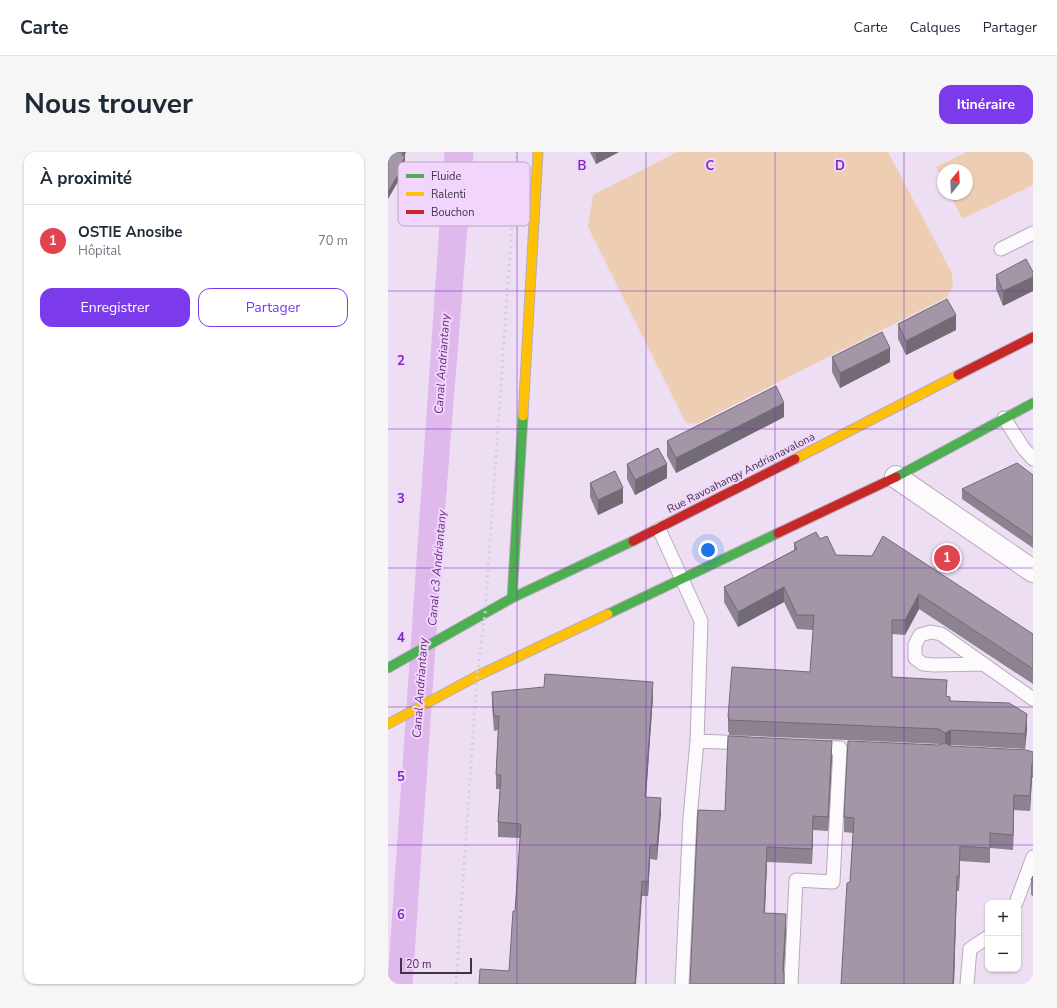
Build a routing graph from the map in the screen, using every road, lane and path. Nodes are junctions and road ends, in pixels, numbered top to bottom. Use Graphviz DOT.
graph roads {
  1 [pos="538,152"];
  2 [pos="1033,233"];
  3 [pos="1001,249"];
  4 [pos="1033,337"];
  5 [pos="1033,403"];
  6 [pos="1004,418"];
  7 [pos="1033,459"];
  8 [pos="896,477"];
  9 [pos="659,529"];
  10 [pos="1033,571"];
  11 [pos="682,580"];
  12 [pos="512,598"];
  13 [pos="984,664"];
  14 [pos="388,667"];
  15 [pos="1033,699"];
  16 [pos="388,724"];
  17 [pos="696,741"];
  18 [pos="760,744"];
  19 [pos="800,746"];
  20 [pos="840,748"];
  21 [pos="855,749"];
  22 [pos="1033,857"];
  23 [pos="1017,900"];
  24 [pos="985,939"];
  25 [pos="682,984"];
  26 [pos="791,984"];
  27 [pos="967,984"];
  1 -- 12 [label="main road"];
  2 -- 3 [label="lane"];
  4 -- 9 [label="main road, Rue Ravoahangy Andrianavalona"];
  5 -- 6 [label="main road"];
  6 -- 7 [label="lane"];
  6 -- 8 [label="main road"];
  8 -- 10 [label="street"];
  8 -- 11 [label="main road"];
  9 -- 11 [label="lane"];
  9 -- 12 [label="main road, Rue Ravoahangy Andrianavalona"];
  11 -- 16 [label="main road"];
  11 -- 17 [label="lane"];
  12 -- 14 [label="main road, Rue Ravoahangy Andrianavalona"];
  13 -- 13 [label="lane"];
  13 -- 15 [label="lane"];
  17 -- 18 [label="lane"];
  17 -- 25 [label="lane"];
  19 -- 20 [label="lane"];
  20 -- 21 [label="lane"];
  20 -- 26 [label="lane"];
  22 -- 23 [label="lane"];
  24 -- 27 [label="lane"];
}
